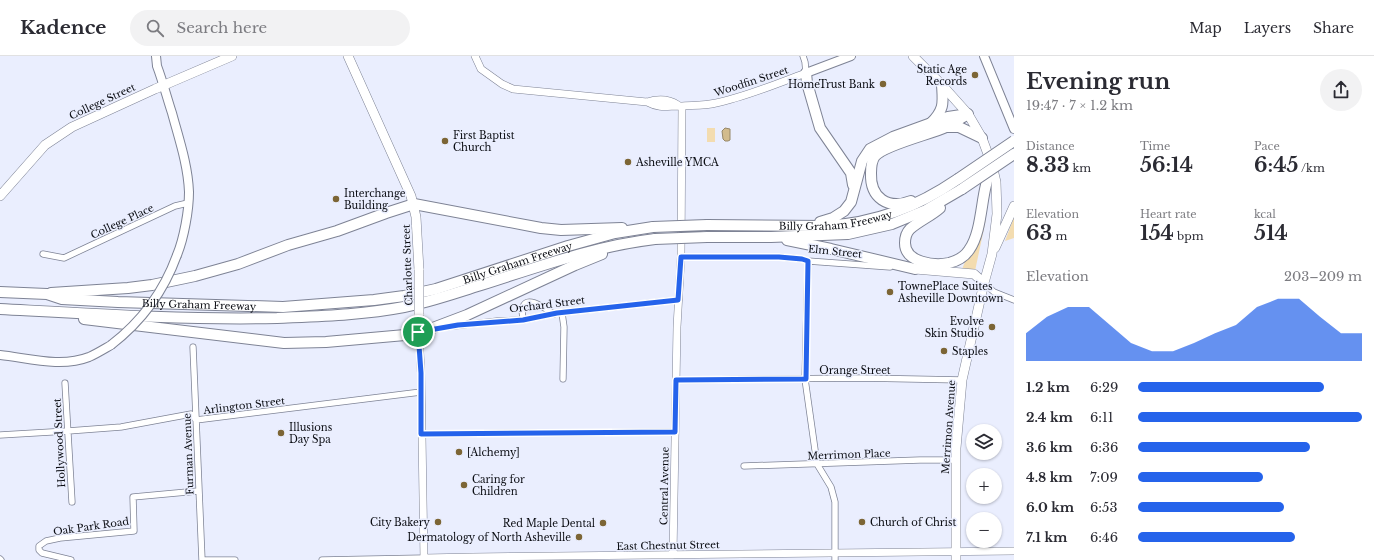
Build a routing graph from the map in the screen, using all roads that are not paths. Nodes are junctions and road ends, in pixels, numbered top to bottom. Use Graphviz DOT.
graph roads {
  1 [pos="156,56"];
  2 [pos="232,56"];
  3 [pos="348,56"];
  4 [pos="475,56"];
  5 [pos="803,56"];
  6 [pos="851,56"];
  7 [pos="913,56"];
  8 [pos="984,56"];
  9 [pos="806,73"];
  10 [pos="163,85"];
  11 [pos="942,85"];
  12 [pos="680,106"];
  13 [pos="968,114"];
  14 [pos="930,124"];
  15 [pos="946,127"];
  16 [pos="1014,129"];
  17 [pos="982,138"];
  18 [pos="1014,141"];
  19 [pos="1014,154"];
  20 [pos="992,164"];
  21 [pos="960,184"];
  22 [pos="854,191"];
  23 [pos="947,193"];
  24 [pos="0,195"];
  25 [pos="188,203"];
  26 [pos="414,204"];
  27 [pos="1014,206"];
  28 [pos="801,225"];
  29 [pos="642,228"];
  30 [pos="771,237"];
  31 [pos="636,241"];
  32 [pos="43,254"];
  33 [pos="992,254"];
  34 [pos="681,257"];
  35 [pos="808,261"];
  36 [pos="915,269"];
  37 [pos="984,283"];
  38 [pos="0,292"];
  39 [pos="47,294"];
  40 [pos="678,300"];
  41 [pos="1014,300"];
  42 [pos="0,309"];
  43 [pos="562,313"];
  44 [pos="0,314"];
  45 [pos="554,314"];
  46 [pos="523,320"];
  47 [pos="430,329"];
  48 [pos="418,332"];
  49 [pos="193,347"];
  50 [pos="0,355"];
  51 [pos="563,379"];
  52 [pos="806,379"];
  53 [pos="676,380"];
  54 [pos="962,380"];
  55 [pos="65,383"];
  56 [pos="421,392"];
  57 [pos="196,420"];
  58 [pos="68,431"];
  59 [pos="675,432"];
  60 [pos="421,434"];
  61 [pos="0,435"];
  62 [pos="956,460"];
  63 [pos="817,464"];
  64 [pos="744,466"];
  65 [pos="198,491"];
  66 [pos="72,502"];
  67 [pos="1014,552"];
  68 [pos="673,555"];
  69 [pos="956,556"];
  70 [pos="714,557"];
  71 [pos="835,557"];
  72 [pos="619,558"];
  73 [pos="424,559"];
  74 [pos="71,560"];
  75 [pos="202,560"];
  76 [pos="235,560"];
  77 [pos="322,560"];
  1 -- 10 [label="main road"];
  2 -- 10 [label="main road, College Street"];
  3 -- 26 [label="main road, Charlotte Street"];
  4 -- 12 [label="street, Woodfin Street"];
  5 -- 9 [label="street"];
  6 -- 9 [label="main road, Woodfin Street"];
  7 -- 11 [label="main road, Merrimon Avenue"];
  8 -- 16 [label="main road"];
  9 -- 12 [label="street, Woodfin Street"];
  9 -- 22 [label="highway"];
  10 -- 24 [label="main road, College Street"];
  10 -- 25 [label="main road"];
  11 -- 13 [label="main road, Merrimon Avenue"];
  11 -- 14 [label="highway"];
  12 -- 34 [label="street, Central Avenue"];
  13 -- 14 [label="highway"];
  13 -- 15 [label="highway"];
  13 -- 17 [label="main road, Merrimon Avenue"];
  14 -- 22 [label="highway"];
  15 -- 17 [label="highway"];
  15 -- 23 [label="highway"];
  17 -- 20 [label="main road, Merrimon Avenue"];
  18 -- 21 [label="highway, Billy Graham Freeway, bridge"];
  19 -- 21 [label="highway, Billy Graham Freeway, bridge"];
  20 -- 23 [label="highway"];
  20 -- 33 [label="main road, Merrimon Avenue"];
  21 -- 23 [label="highway, Billy Graham Freeway"];
  22 -- 28 [label="highway"];
  23 -- 28 [label="highway, Billy Graham Freeway"];
  23 -- 30 [label="highway, Billy Graham Freeway"];
  25 -- 32 [label="street, College Place"];
  25 -- 50 [label="main road, bridge"];
  26 -- 29 [label="highway"];
  26 -- 39 [label="highway"];
  26 -- 48 [label="main road, Charlotte Street, bridge"];
  27 -- 33 [label="main road"];
  28 -- 29 [label="highway, Billy Graham Freeway, bridge"];
  29 -- 39 [label="highway, Billy Graham Freeway"];
  30 -- 31 [label="highway, Billy Graham Freeway, bridge"];
  30 -- 36 [label="highway"];
  31 -- 42 [label="highway, Billy Graham Freeway"];
  31 -- 47 [label="highway"];
  33 -- 37 [label="main road, Merrimon Avenue"];
  34 -- 35 [label="street, Elm Street"];
  34 -- 40 [label="street, Central Avenue"];
  35 -- 36 [label="street, Elm Street"];
  35 -- 52 [label="street"];
  36 -- 37 [label="main road, Elm Street"];
  37 -- 41 [label="street"];
  37 -- 54 [label="main road, Merrimon Avenue"];
  38 -- 39 [label="highway, Billy Graham Freeway"];
  40 -- 43 [label="street, Orchard Street"];
  40 -- 53 [label="street, Central Avenue"];
  43 -- 45 [label="street, Orchard Street"];
  43 -- 51 [label="street"];
  44 -- 48 [label="highway"];
  45 -- 46 [label="street, Orchard Street"];
  45 -- 46 [label="street"];
  46 -- 47 [label="street, Orchard Street"];
  47 -- 48 [label="main road, Orchard Street"];
  48 -- 56 [label="street, Charlotte Street"];
  49 -- 57 [label="street, Furman Avenue"];
  52 -- 53 [label="street, Orange Street"];
  52 -- 54 [label="street, Orange Street"];
  52 -- 63 [label="street"];
  53 -- 59 [label="street, Central Avenue"];
  54 -- 62 [label="main road, Merrimon Avenue"];
  55 -- 58 [label="street, Hollywood Street"];
  56 -- 57 [label="street, Arlington Street"];
  56 -- 60 [label="street, Charlotte Street"];
  57 -- 58 [label="street, Arlington Street"];
  57 -- 65 [label="street, Furman Avenue"];
  58 -- 61 [label="street, Arlington Street"];
  58 -- 66 [label="street, Hollywood Street"];
  59 -- 60 [label="street"];
  59 -- 68 [label="street, Central Avenue"];
  60 -- 73 [label="street, Charlotte Street"];
  62 -- 63 [label="street, Merrimon Place"];
  62 -- 69 [label="main road, Merrimon Avenue"];
  63 -- 64 [label="street, Merrimon Place"];
  63 -- 71 [label="street"];
  65 -- 74 [label="street, Oak Park Road"];
  65 -- 75 [label="street, Furman Avenue"];
  67 -- 69 [label="street, East Chestnut Street"];
  68 -- 70 [label="street, East Chestnut Street"];
  68 -- 72 [label="street, East Chestnut Street"];
  69 -- 71 [label="street, East Chestnut Street"];
  70 -- 71 [label="street, East Chestnut Street"];
  72 -- 73 [label="street, East Chestnut Street"];
  73 -- 77 [label="street, East Chestnut Street"];
  75 -- 76 [label="street"];
}
